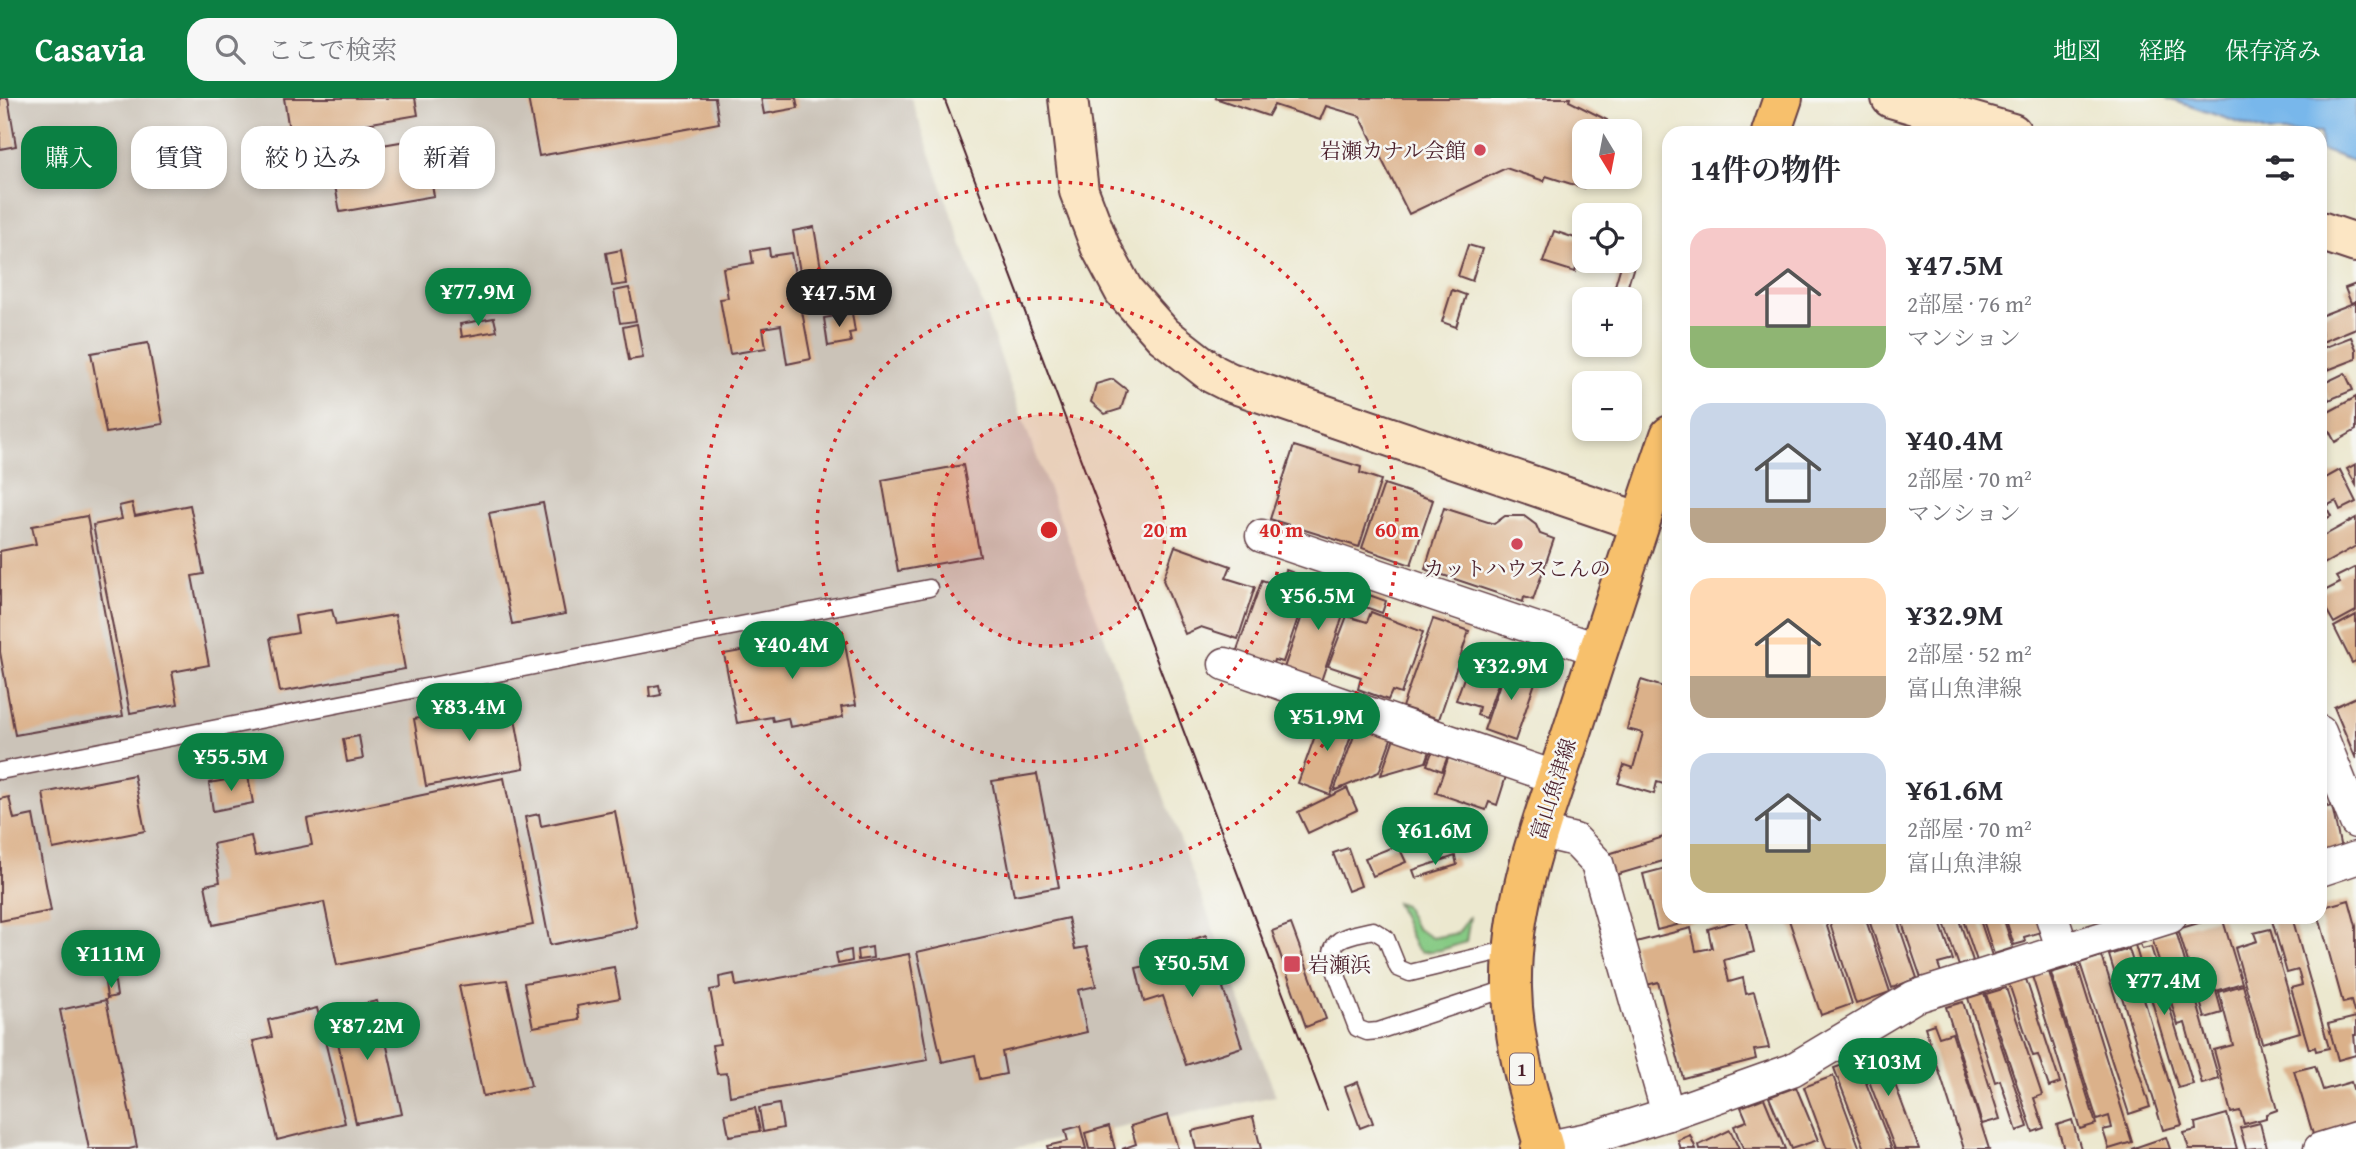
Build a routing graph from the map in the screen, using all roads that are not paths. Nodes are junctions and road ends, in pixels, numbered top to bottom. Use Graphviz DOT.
graph roads {
  1 [pos="1068,98"];
  2 [pos="1783,98"];
  3 [pos="1891,98"];
  4 [pos="1773,126"];
  5 [pos="1988,126"];
  6 [pos="2327,233"];
  7 [pos="2356,243"];
  8 [pos="1662,458"];
  9 [pos="1640,522"];
  10 [pos="1262,537"];
  11 [pos="929,588"];
  12 [pos="1599,650"];
  13 [pos="1225,664"];
  14 [pos="2327,750"];
  15 [pos="0,771"];
  16 [pos="1557,778"];
  17 [pos="2356,822"];
  18 [pos="1538,831"];
  19 [pos="2356,858"];
  20 [pos="2327,868"];
  21 [pos="2054,924"];
  22 [pos="2148,924"];
  23 [pos="1514,948"];
  24 [pos="2063,951"];
  25 [pos="1512,987"];
  26 [pos="1668,1114"];
  27 [pos="2356,1138"];
  28 [pos="1542,1149"];
  29 [pos="2320,1149"];
  1 -- 9 [label="street"];
  2 -- 4 [label="main road"];
  3 -- 5 [label="street"];
  6 -- 7 [label="street"];
  8 -- 9 [label="main road, 富山魚津線 / 1"];
  9 -- 12 [label="main road, 富山魚津線 / 1"];
  10 -- 12 [label="street"];
  11 -- 15 [label="lane"];
  12 -- 16 [label="main road, 富山魚津線 / 1"];
  13 -- 16 [label="street"];
  14 -- 17 [label="street"];
  16 -- 18 [label="main road, 富山魚津線 / 1"];
  18 -- 23 [label="main road, 富山魚津線 / 1"];
  18 -- 26 [label="street"];
  19 -- 20 [label="street"];
  21 -- 24 [label="street"];
  22 -- 24 [label="street"];
  23 -- 25 [label="main road, 富山魚津線 / 1"];
  23 -- 25 [label="lane"];
  24 -- 26 [label="street"];
  25 -- 28 [label="main road, 富山魚津線 / 1"];
  26 -- 28 [label="street"];
  27 -- 29 [label="street"];
}
